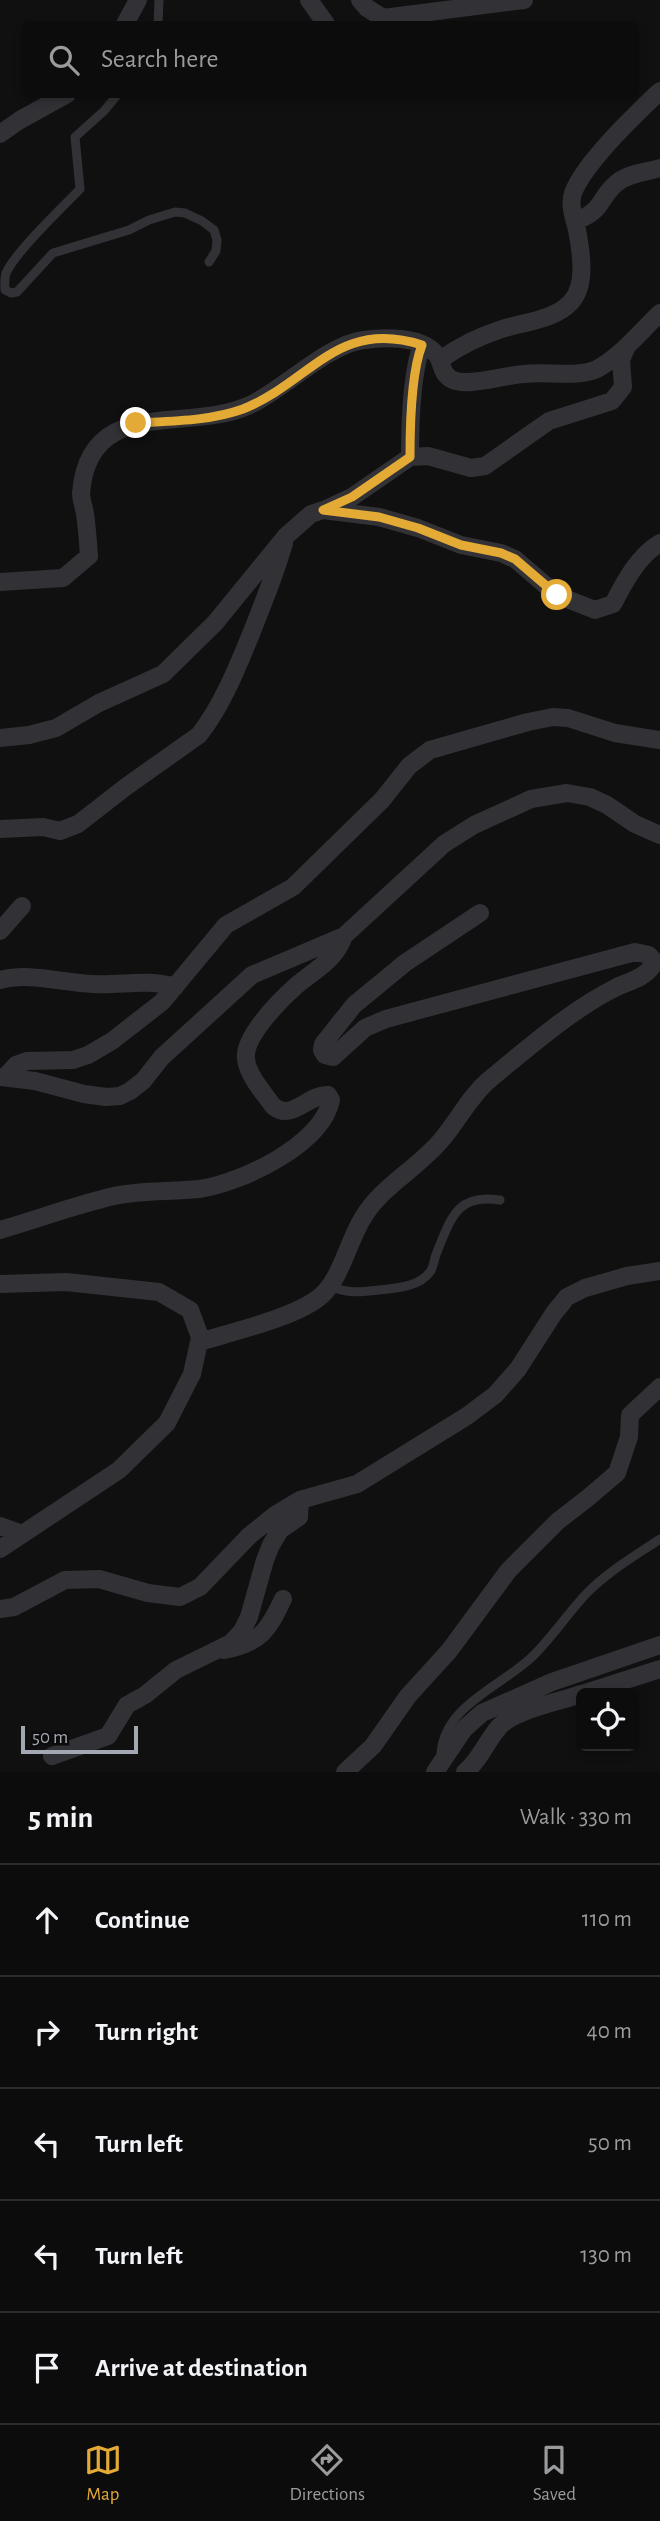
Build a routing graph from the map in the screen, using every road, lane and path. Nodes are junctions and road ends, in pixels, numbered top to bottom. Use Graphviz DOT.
graph roads {
  1 [pos="138,0"];
  2 [pos="159,0"];
  3 [pos="309,0"];
  4 [pos="360,0"];
  5 [pos="524,0"];
  6 [pos="127,21"];
  7 [pos="158,21"];
  8 [pos="324,21"];
  9 [pos="381,21"];
  10 [pos="660,91"];
  11 [pos="60,98"];
  12 [pos="115,98"];
  13 [pos="0,134"];
  14 [pos="660,169"];
  15 [pos="575,222"];
  16 [pos="209,262"];
  17 [pos="660,313"];
  18 [pos="628,344"];
  19 [pos="422,345"];
  20 [pos="440,360"];
  21 [pos="410,457"];
  22 [pos="323,510"];
  23 [pos="286,536"];
  24 [pos="660,543"];
  25 [pos="0,582"];
  26 [pos="0,726"];
  27 [pos="29,735"];
  28 [pos="0,738"];
  29 [pos="660,740"];
  30 [pos="0,829"];
  31 [pos="660,835"];
  32 [pos="22,906"];
  33 [pos="480,913"];
  34 [pos="0,931"];
  35 [pos="344,936"];
  36 [pos="0,980"];
  37 [pos="175,987"];
  38 [pos="3,1077"];
  39 [pos="500,1200"];
  40 [pos="0,1230"];
  41 [pos="660,1271"];
  42 [pos="0,1284"];
  43 [pos="331,1286"];
  44 [pos="199,1342"];
  45 [pos="660,1387"];
  46 [pos="300,1500"];
  47 [pos="0,1526"];
  48 [pos="22,1534"];
  49 [pos="660,1539"];
  50 [pos="0,1549"];
  51 [pos="283,1598"];
  52 [pos="0,1609"];
  53 [pos="660,1645"];
  54 [pos="218,1652"];
  55 [pos="660,1669"];
  56 [pos="601,1688"];
  57 [pos="576,1696"];
  58 [pos="52,1756"];
  59 [pos="438,1768"];
  60 [pos="345,1772"];
  61 [pos="465,1772"];
  1 -- 6 [label="street"];
  2 -- 7 [label="lane"];
  3 -- 8 [label="street"];
  4 -- 9 [label="street"];
  5 -- 9 [label="street"];
  10 -- 15 [label="street"];
  11 -- 13 [label="street"];
  12 -- 16 [label="lane"];
  14 -- 15 [label="street"];
  15 -- 20 [label="street"];
  17 -- 18 [label="street"];
  18 -- 20 [label="street"];
  18 -- 21 [label="street"];
  19 -- 20 [label="street"];
  19 -- 21 [label="street"];
  19 -- 25 [label="street"];
  21 -- 22 [label="street"];
  22 -- 23 [label="street"];
  22 -- 24 [label="street"];
  23 -- 27 [label="street"];
  23 -- 30 [label="street"];
  26 -- 27 [label="street"];
  27 -- 28 [label="street"];
  29 -- 37 [label="street"];
  31 -- 35 [label="street"];
  32 -- 34 [label="street"];
  33 -- 43 [label="street"];
  35 -- 38 [label="street"];
  35 -- 40 [label="street"];
  36 -- 37 [label="street"];
  37 -- 38 [label="street"];
  39 -- 43 [label="lane"];
  41 -- 46 [label="street"];
  42 -- 44 [label="street"];
  43 -- 44 [label="street"];
  44 -- 48 [label="street"];
  45 -- 60 [label="street"];
  46 -- 52 [label="street"];
  46 -- 54 [label="street"];
  47 -- 48 [label="street"];
  48 -- 50 [label="street"];
  49 -- 59 [label="lane"];
  51 -- 54 [label="street"];
  53 -- 59 [label="street"];
  54 -- 58 [label="street"];
  55 -- 56 [label="street"];
  57 -- 61 [label="street"];
}
